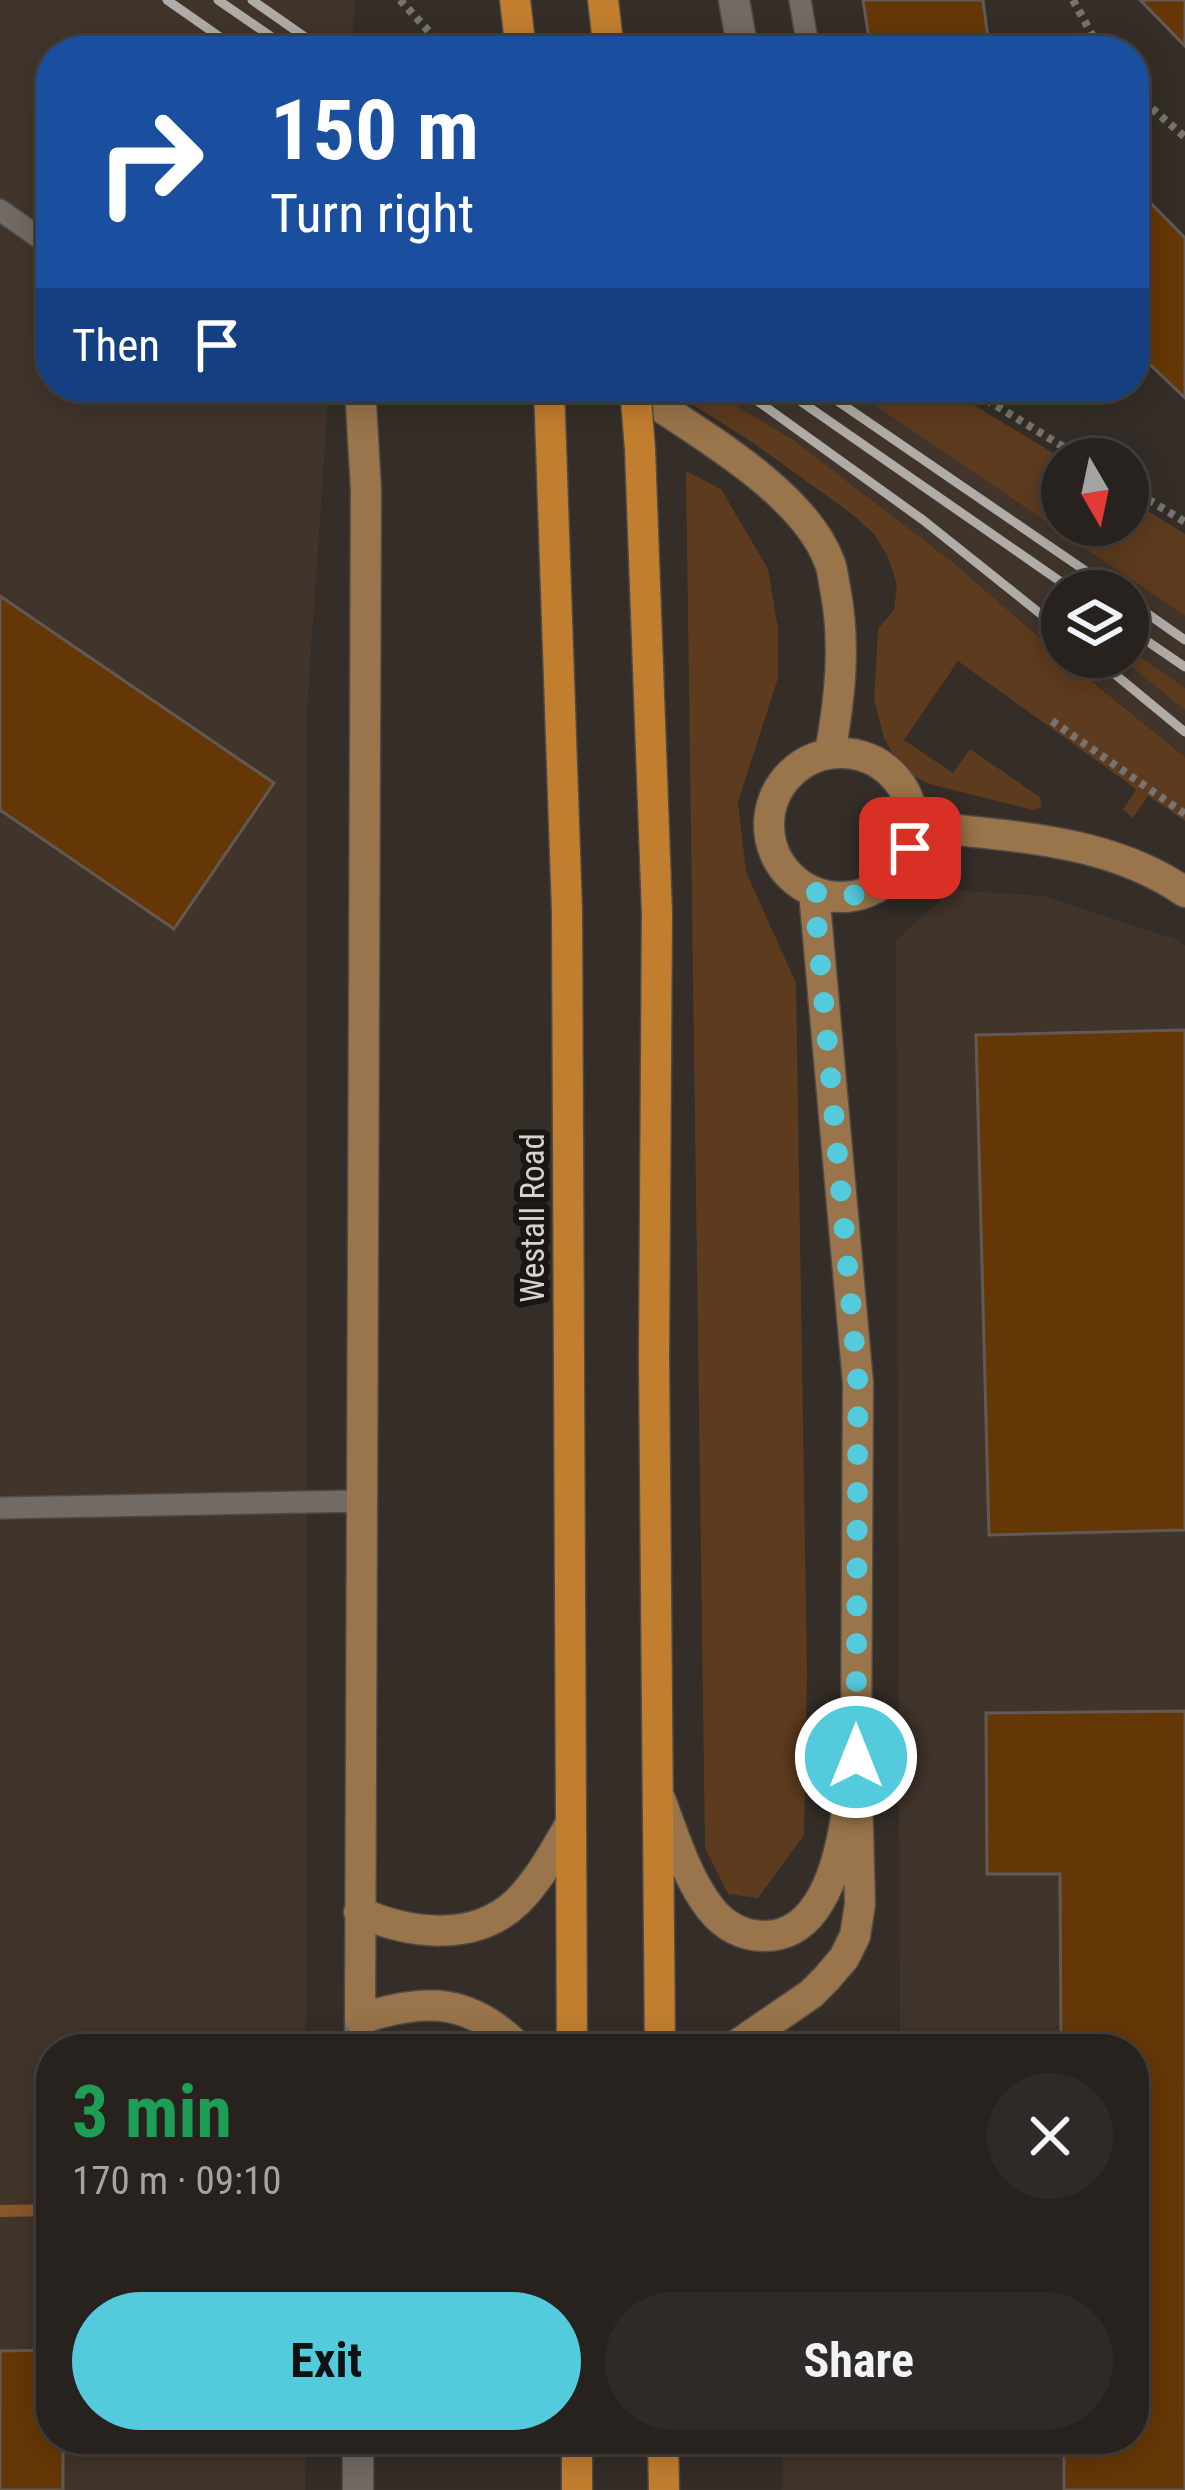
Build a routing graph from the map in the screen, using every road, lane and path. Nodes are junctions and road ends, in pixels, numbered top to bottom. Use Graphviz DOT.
graph roads {
  1 [pos="400,0"];
  2 [pos="514,0"];
  3 [pos="603,0"];
  4 [pos="734,0"];
  5 [pos="800,0"];
  6 [pos="1073,0"];
  7 [pos="433,36"];
  8 [pos="519,36"];
  9 [pos="607,36"];
  10 [pos="740,36"];
  11 [pos="806,36"];
  12 [pos="1091,36"];
  13 [pos="1149,107"];
  14 [pos="1185,137"];
  15 [pos="0,210"];
  16 [pos="36,235"];
  17 [pos="361,402"];
  18 [pos="550,402"];
  19 [pos="635,402"];
  20 [pos="655,402"];
  21 [pos="990,402"];
  22 [pos="1049,438"];
  23 [pos="1149,500"];
  24 [pos="1185,522"];
  25 [pos="1052,721"];
  26 [pos="830,752"];
  27 [pos="1185,814"];
  28 [pos="914,825"];
  29 [pos="814,892"];
  30 [pos="1185,892"];
  31 [pos="361,1501"];
  32 [pos="0,1508"];
  33 [pos="856,1757"];
  34 [pos="660,1799"];
  35 [pos="570,1825"];
  36 [pos="359,1912"];
  37 [pos="360,2034"];
  38 [pos="505,2034"];
  39 [pos="572,2034"];
  40 [pos="661,2034"];
  41 [pos="753,2034"];
  42 [pos="358,2454"];
  43 [pos="577,2454"];
  44 [pos="663,2454"];
  45 [pos="358,2490"];
  46 [pos="577,2490"];
  47 [pos="664,2490"];
  1 -- 7 [label="path"];
  2 -- 8 [label="main road"];
  3 -- 9 [label="main road"];
  4 -- 10 [label="street"];
  5 -- 11 [label="lane"];
  6 -- 12 [label="path"];
  13 -- 14 [label="path"];
  15 -- 16 [label="lane"];
  17 -- 31 [label="main road"];
  18 -- 35 [label="main road, Westall Road"];
  19 -- 34 [label="main road, bridge"];
  20 -- 26 [label="main road"];
  21 -- 22 [label="path"];
  23 -- 24 [label="path"];
  25 -- 27 [label="path"];
  26 -- 28 [label="main road"];
  26 -- 29 [label="main road"];
  28 -- 29 [label="main road"];
  28 -- 30 [label="main road"];
  29 -- 33 [label="main road"];
  31 -- 32 [label="lane"];
  31 -- 36 [label="main road"];
  33 -- 34 [label="main road"];
  33 -- 41 [label="main road"];
  34 -- 40 [label="main road"];
  35 -- 36 [label="main road"];
  35 -- 39 [label="main road, Westall Road"];
  36 -- 37 [label="main road"];
  37 -- 38 [label="main road"];
  42 -- 45 [label="street"];
  43 -- 46 [label="main road"];
  44 -- 47 [label="main road"];
}
